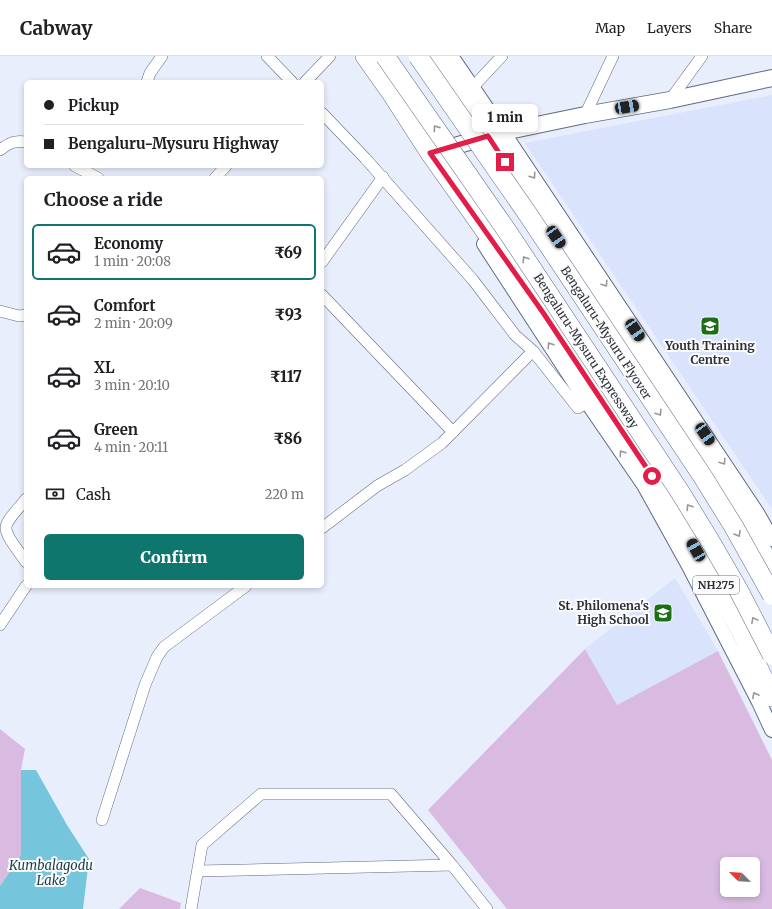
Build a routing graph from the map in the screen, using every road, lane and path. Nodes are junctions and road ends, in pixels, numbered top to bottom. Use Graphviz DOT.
graph roads {
  1 [pos="162,56"];
  2 [pos="267,56"];
  3 [pos="330,56"];
  4 [pos="355,56"];
  5 [pos="365,56"];
  6 [pos="385,56"];
  7 [pos="418,56"];
  8 [pos="434,56"];
  9 [pos="450,56"];
  10 [pos="502,56"];
  11 [pos="613,56"];
  12 [pos="702,56"];
  13 [pos="772,78"];
  14 [pos="147,80"];
  15 [pos="290,80"];
  16 [pos="307,80"];
  17 [pos="473,87"];
  18 [pos="670,100"];
  19 [pos="324,115"];
  20 [pos="585,115"];
  21 [pos="496,134"];
  22 [pos="24,142"];
  23 [pos="0,150"];
  24 [pos="430,153"];
  25 [pos="79,168"];
  26 [pos="224,168"];
  27 [pos="94,176"];
  28 [pos="218,176"];
  29 [pos="383,177"];
  30 [pos="324,259"];
  31 [pos="324,297"];
  32 [pos="0,311"];
  33 [pos="24,315"];
  34 [pos="533,351"];
  35 [pos="587,402"];
  36 [pos="453,432"];
  37 [pos="24,501"];
  38 [pos="324,527"];
  39 [pos="772,539"];
  40 [pos="24,559"];
  41 [pos="772,569"];
  42 [pos="25,588"];
  43 [pos="243,588"];
  44 [pos="772,595"];
  45 [pos="0,625"];
  46 [pos="772,655"];
  47 [pos="772,697"];
  48 [pos="772,730"];
  49 [pos="102,820"];
  50 [pos="452,865"];
  51 [pos="198,871"];
  52 [pos="191,909"];
  53 [pos="487,909"];
  1 -- 14 [label="street"];
  2 -- 15 [label="street"];
  3 -- 16 [label="street"];
  35 -- 4 [label="street, NH275, one-way"];
  5 -- 24 [label="highway, Bengaluru-Mysuru Expressway / NH275"];
  46 -- 6 [label="highway, Bengaluru-Mysuru Expressway / NH275, one-way, bridge"];
  7 -- 44 [label="highway, Bengaluru-Mysuru Flyover, one-way, bridge"];
  8 -- 21 [label="highway"];
  9 -- 17 [label="street"];
  10 -- 17 [label="street"];
  11 -- 20 [label="street"];
  12 -- 18 [label="street"];
  13 -- 18 [label="main road"];
  17 -- 21 [label="street"];
  18 -- 20 [label="main road"];
  19 -- 29 [label="street"];
  20 -- 21 [label="main road"];
  21 -- 24 [label="main road"];
  21 -- 39 [label="street, one-way"];
  21 -- 41 [label="highway"];
  22 -- 23 [label="street"];
  24 -- 47 [label="highway, Bengaluru-Mysuru Expressway / NH275"];
  25 -- 27 [label="street"];
  26 -- 28 [label="street"];
  29 -- 30 [label="street"];
  29 -- 34 [label="street"];
  31 -- 36 [label="street"];
  32 -- 33 [label="street"];
  34 -- 35 [label="street"];
  34 -- 36 [label="street"];
  48 -- 35 [label="street, NH275, one-way"];
  36 -- 38 [label="street"];
  37 -- 40 [label="street"];
  42 -- 45 [label="street"];
  43 -- 49 [label="street"];
  50 -- 51 [label="street"];
  50 -- 51 [label="street"];
  50 -- 53 [label="street"];
  51 -- 52 [label="street"];
}
